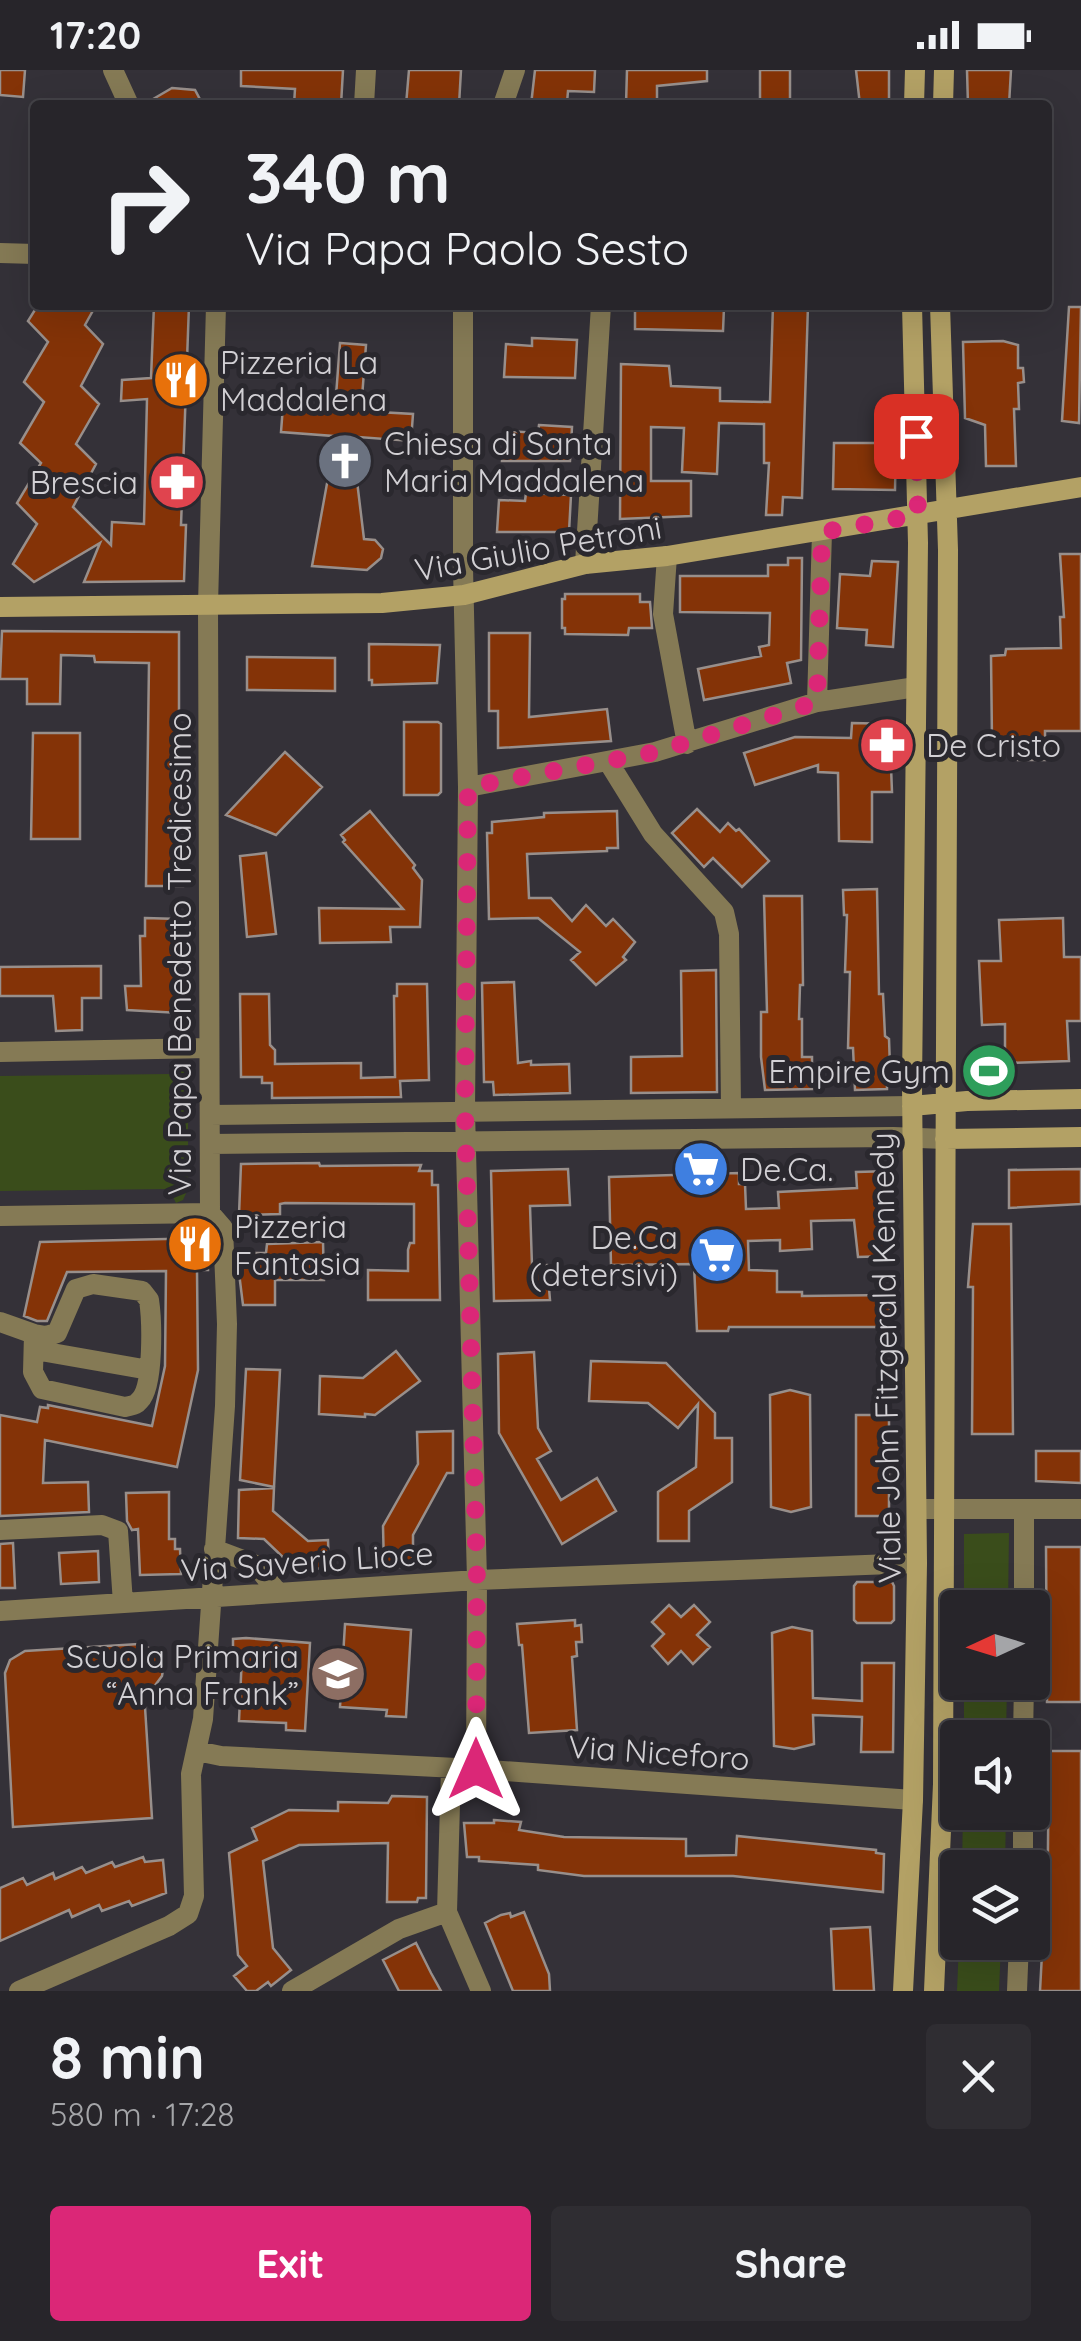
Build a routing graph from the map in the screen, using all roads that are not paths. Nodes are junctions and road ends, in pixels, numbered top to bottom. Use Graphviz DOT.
graph roads {
  1 [pos="113,70"];
  2 [pos="366,70"];
  3 [pos="516,70"];
  4 [pos="915,70"];
  5 [pos="944,70"];
  6 [pos="127,100"];
  7 [pos="364,100"];
  8 [pos="506,100"];
  9 [pos="914,100"];
  10 [pos="942,100"];
  11 [pos="0,253"];
  12 [pos="30,254"];
  13 [pos="216,310"];
  14 [pos="463,310"];
  15 [pos="601,310"];
  16 [pos="912,310"];
  17 [pos="940,310"];
  18 [pos="1081,487"];
  19 [pos="948,509"];
  20 [pos="918,515"];
  21 [pos="822,532"];
  22 [pos="667,556"];
  23 [pos="585,564"];
  24 [pos="464,595"];
  25 [pos="208,605"];
  26 [pos="0,607"];
  27 [pos="916,688"];
  28 [pos="817,702"];
  29 [pos="687,744"];
  30 [pos="609,763"];
  31 [pos="468,787"];
  32 [pos="209,1048"];
  33 [pos="0,1052"];
  34 [pos="1081,1099"];
  35 [pos="946,1102"];
  36 [pos="912,1106"];
  37 [pos="731,1107"];
  38 [pos="465,1111"];
  39 [pos="210,1115"];
  40 [pos="912,1137"];
  41 [pos="1081,1137"];
  42 [pos="945,1139"];
  43 [pos="466,1141"];
  44 [pos="210,1144"];
  45 [pos="210,1213"];
  46 [pos="0,1216"];
  47 [pos="0,1322"];
  48 [pos="34,1342"];
  49 [pos="149,1370"];
  50 [pos="917,1509"];
  51 [pos="944,1509"];
  52 [pos="1024,1510"];
  53 [pos="1081,1510"];
  54 [pos="0,1530"];
  55 [pos="214,1549"];
  56 [pos="917,1562"];
  57 [pos="477,1580"];
  58 [pos="1024,1590"];
  59 [pos="278,1593"];
  60 [pos="210,1598"];
  61 [pos="123,1603"];
  62 [pos="0,1611"];
  63 [pos="197,1750"];
  64 [pos="452,1768"];
  65 [pos="476,1769"];
  66 [pos="913,1800"];
  67 [pos="447,1912"];
  68 [pos="1018,1960"];
  69 [pos="18,1991"];
  70 [pos="292,1991"];
  71 [pos="481,1991"];
  72 [pos="904,1991"];
  73 [pos="934,1991"];
  74 [pos="1017,1991"];
  1 -- 6 [label="street"];
  2 -- 7 [label="street"];
  3 -- 8 [label="street"];
  4 -- 9 [label="main road"];
  5 -- 10 [label="main road"];
  11 -- 12 [label="street"];
  13 -- 25 [label="street, Via Papa Benedetto Tredicesimo"];
  14 -- 24 [label="street"];
  15 -- 23 [label="street"];
  16 -- 20 [label="main road, Viale John Fitzgerald Kennedy"];
  17 -- 19 [label="main road, Viale John Fitzgerald Kennedy"];
  18 -- 19 [label="main road, Via Giulio Petroni"];
  19 -- 20 [label="main road, Via Giulio Petroni"];
  19 -- 35 [label="main road, Viale John Fitzgerald Kennedy"];
  20 -- 21 [label="main road, Via Giulio Petroni"];
  20 -- 27 [label="main road, Viale John Fitzgerald Kennedy"];
  21 -- 22 [label="main road, Via Giulio Petroni"];
  21 -- 28 [label="street"];
  22 -- 23 [label="main road, Via Giulio Petroni"];
  22 -- 29 [label="street"];
  23 -- 24 [label="main road, Via Giulio Petroni"];
  24 -- 25 [label="main road, Via Giulio Petroni"];
  24 -- 31 [label="street"];
  25 -- 26 [label="main road, Via Giulio Petroni"];
  25 -- 32 [label="street, Via Papa Benedetto Tredicesimo"];
  27 -- 28 [label="street"];
  27 -- 36 [label="main road, Viale John Fitzgerald Kennedy"];
  28 -- 29 [label="street"];
  29 -- 30 [label="street"];
  30 -- 31 [label="street"];
  30 -- 37 [label="street"];
  31 -- 38 [label="street"];
  32 -- 33 [label="street"];
  32 -- 39 [label="street, Via Papa Benedetto Tredicesimo"];
  34 -- 35 [label="main road"];
  35 -- 36 [label="main road"];
  35 -- 42 [label="main road, Viale John Fitzgerald Kennedy"];
  36 -- 37 [label="street"];
  36 -- 40 [label="main road, Viale John Fitzgerald Kennedy"];
  37 -- 38 [label="street"];
  38 -- 39 [label="street"];
  38 -- 43 [label="street"];
  39 -- 44 [label="street, Via Papa Benedetto Tredicesimo"];
  40 -- 42 [label="street"];
  40 -- 43 [label="street"];
  40 -- 50 [label="main road, Viale John Fitzgerald Kennedy"];
  41 -- 42 [label="main road"];
  42 -- 51 [label="main road, Viale John Fitzgerald Kennedy"];
  43 -- 44 [label="street"];
  43 -- 57 [label="street"];
  44 -- 45 [label="street, Via Papa Benedetto Tredicesimo"];
  45 -- 46 [label="street"];
  45 -- 55 [label="street, Via Papa Benedetto Tredicesimo"];
  47 -- 48 [label="street"];
  48 -- 49 [label="street"];
  48 -- 49 [label="street"];
  48 -- 49 [label="street"];
  50 -- 51 [label="street"];
  50 -- 56 [label="main road, Viale John Fitzgerald Kennedy"];
  51 -- 52 [label="street"];
  51 -- 73 [label="main road, Viale John Fitzgerald Kennedy"];
  52 -- 53 [label="street"];
  52 -- 58 [label="street"];
  54 -- 61 [label="street"];
  55 -- 59 [label="street"];
  55 -- 60 [label="street, Via Papa Benedetto Tredicesimo"];
  56 -- 57 [label="street, Via Saverio Lioce"];
  56 -- 66 [label="main road, Viale John Fitzgerald Kennedy"];
  57 -- 59 [label="street, Via Saverio Lioce"];
  57 -- 65 [label="street"];
  59 -- 60 [label="street, Via Saverio Lioce"];
  60 -- 61 [label="street, Via Saverio Lioce"];
  60 -- 63 [label="street"];
  61 -- 62 [label="street, Via Saverio Lioce"];
  63 -- 64 [label="street, Via Niceforo"];
  63 -- 69 [label="street"];
  64 -- 65 [label="street, Via Niceforo"];
  64 -- 67 [label="street"];
  65 -- 66 [label="street, Via Niceforo"];
  66 -- 72 [label="main road, Viale John Fitzgerald Kennedy"];
  67 -- 70 [label="street"];
  67 -- 71 [label="street"];
  68 -- 74 [label="street"];
}
